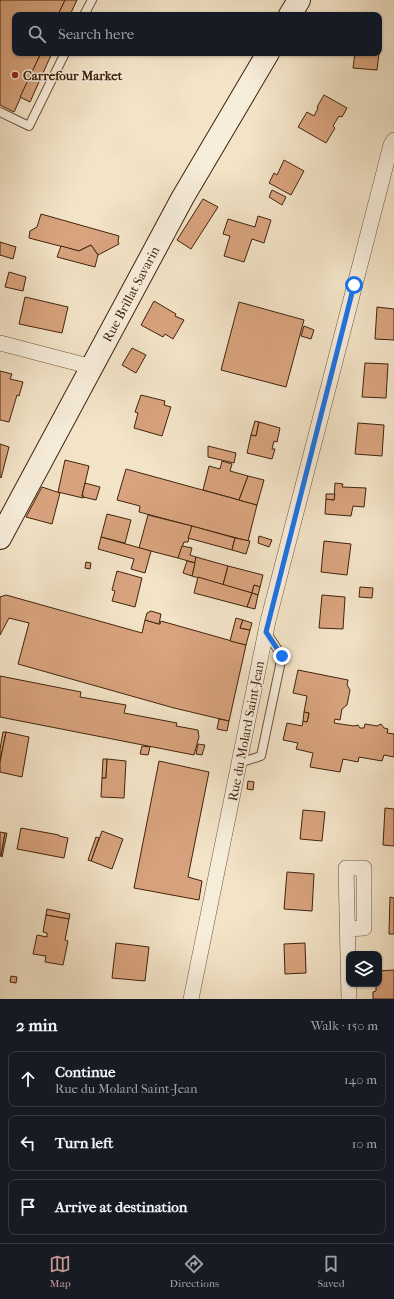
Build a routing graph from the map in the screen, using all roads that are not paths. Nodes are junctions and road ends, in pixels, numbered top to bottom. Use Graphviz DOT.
graph roads {
  1 [pos="92,0"];
  2 [pos="299,0"];
  3 [pos="86,12"];
  4 [pos="292,12"];
  5 [pos="64,56"];
  6 [pos="266,56"];
  7 [pos="0,112"];
  8 [pos="394,140"];
  9 [pos="0,343"];
  10 [pos="92,367"];
  11 [pos="0,538"];
  12 [pos="266,632"];
  13 [pos="239,763"];
  14 [pos="347,929"];
  15 [pos="191,999"];
  16 [pos="349,999"];
  1 -- 3 [label="lane"];
  2 -- 4 [label="main road"];
  5 -- 7 [label="lane"];
  6 -- 10 [label="main road, Rue Brillat Savarin"];
  8 -- 12 [label="street, Rue du Molard Saint-Jean"];
  9 -- 10 [label="street"];
  10 -- 11 [label="main road, Rue Brillat Savarin"];
  12 -- 13 [label="street, Rue du Molard Saint-Jean"];
  12 -- 13 [label="lane"];
  13 -- 15 [label="street, Rue du Molard Saint-Jean"];
  14 -- 16 [label="street"];
}
